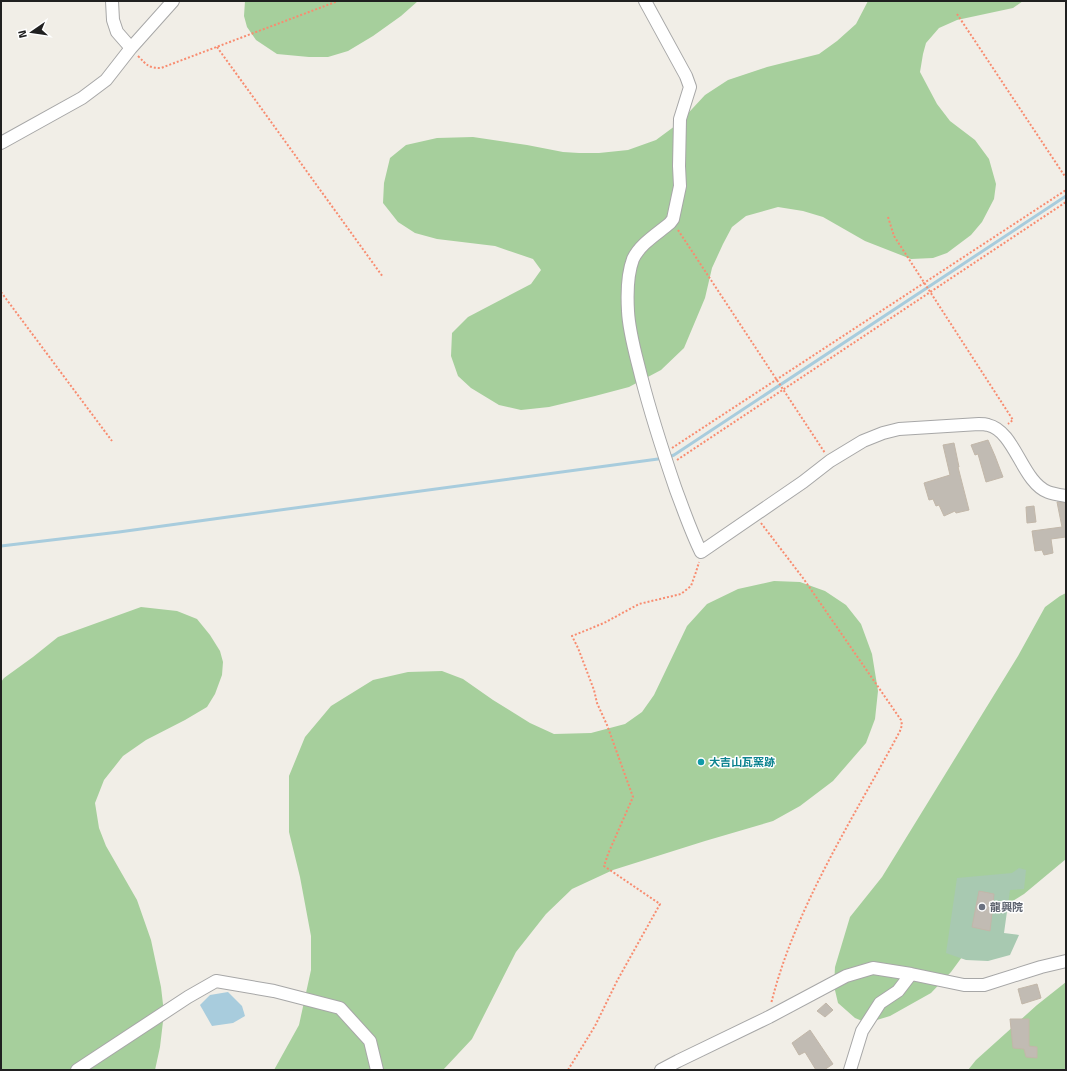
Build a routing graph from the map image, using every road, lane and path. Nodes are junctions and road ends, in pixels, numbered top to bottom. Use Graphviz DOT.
graph roads {
  1 [pos="112,1"];
  2 [pos="173,1"];
  3 [pos="338,1"];
  4 [pos="645,1"];
  5 [pos="957,14"];
  6 [pos="216,47"];
  7 [pos="132,48"];
  8 [pos="1,143"];
  9 [pos="1066,178"];
  10 [pos="1066,190"];
  11 [pos="1066,202"];
  12 [pos="888,217"];
  13 [pos="678,230"];
  14 [pos="382,277"];
  15 [pos="925,284"];
  16 [pos="929,290"];
  17 [pos="1,292"];
  18 [pos="777,380"];
  19 [pos="782,388"];
  20 [pos="1000,431"];
  21 [pos="112,441"];
  22 [pos="663,452"];
  23 [pos="674,461"];
  24 [pos="830,461"];
  25 [pos="1066,496"];
  26 [pos="755,515"];
  27 [pos="701,552"];
  28 [pos="1066,961"];
  29 [pos="911,974"];
  30 [pos="769,1017"];
  31 [pos="77,1070"];
  32 [pos="377,1070"];
  33 [pos="568,1070"];
  34 [pos="661,1070"];
  35 [pos="850,1070"];
  1 -- 7 [label="street"];
  2 -- 7 [label="street"];
  3 -- 6 [label="path"];
  4 -- 22 [label="street"];
  5 -- 9 [label="path"];
  6 -- 7 [label="path"];
  6 -- 14 [label="path"];
  7 -- 8 [label="street"];
  10 -- 15 [label="path"];
  11 -- 16 [label="path"];
  12 -- 15 [label="path"];
  13 -- 18 [label="path"];
  15 -- 16 [label="path"];
  15 -- 18 [label="path"];
  16 -- 19 [label="path"];
  16 -- 20 [label="path"];
  17 -- 21 [label="path"];
  18 -- 19 [label="path"];
  18 -- 22 [label="path"];
  19 -- 23 [label="path"];
  19 -- 24 [label="path"];
  20 -- 24 [label="street"];
  20 -- 25 [label="street"];
  22 -- 27 [label="street"];
  24 -- 26 [label="street"];
  26 -- 27 [label="street"];
  26 -- 30 [label="path"];
  27 -- 33 [label="path"];
  28 -- 29 [label="street"];
  29 -- 30 [label="street"];
  29 -- 35 [label="street"];
  30 -- 34 [label="street"];
  31 -- 32 [label="street"];
}
